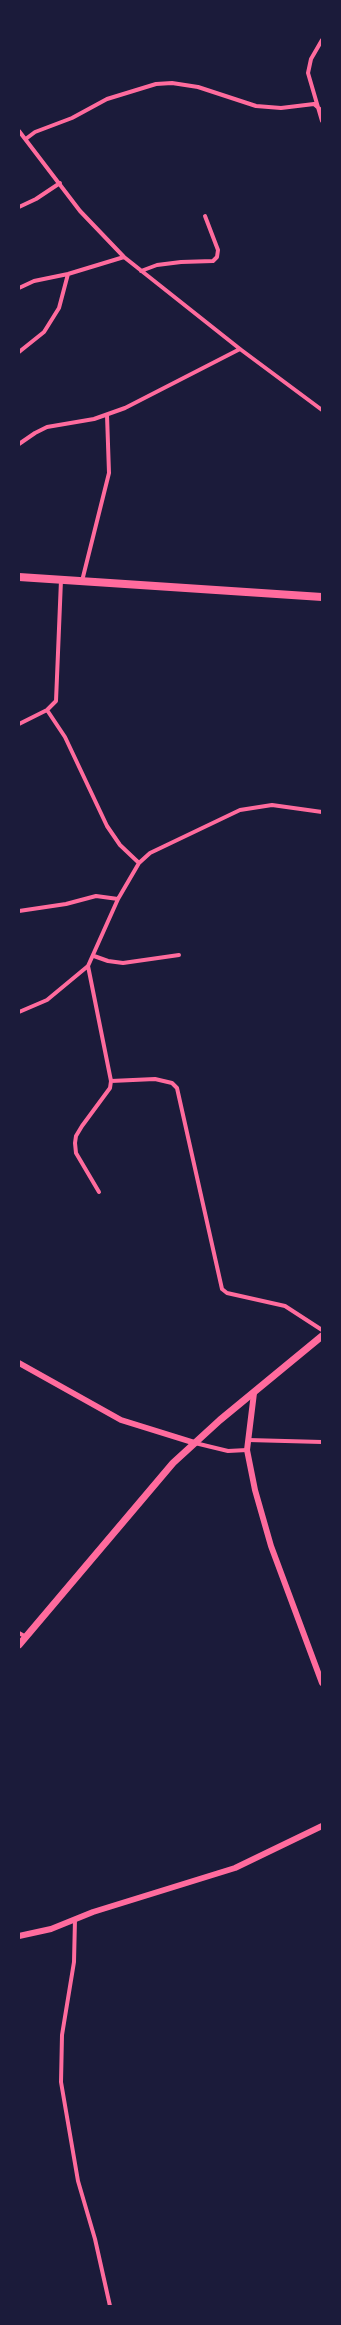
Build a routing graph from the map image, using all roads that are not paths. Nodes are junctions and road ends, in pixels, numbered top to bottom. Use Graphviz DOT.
graph roads {
  1 [pos="322,40"];
  2 [pos="318,107"];
  3 [pos="322,111"];
  4 [pos="322,121"];
  5 [pos="19,131"];
  6 [pos="26,138"];
  7 [pos="60,183"];
  8 [pos="19,207"];
  9 [pos="205,216"];
  10 [pos="124,257"];
  11 [pos="141,271"];
  12 [pos="68,274"];
  13 [pos="19,288"];
  14 [pos="240,349"];
  15 [pos="19,352"];
  16 [pos="322,410"];
  17 [pos="107,415"];
  18 [pos="19,444"];
  19 [pos="19,577"];
  20 [pos="61,580"];
  21 [pos="82,581"];
  22 [pos="322,597"];
  23 [pos="47,710"];
  24 [pos="19,724"];
  25 [pos="322,812"];
  26 [pos="139,863"];
  27 [pos="118,899"];
  28 [pos="19,910"];
  29 [pos="179,955"];
  30 [pos="94,956"];
  31 [pos="88,966"];
  32 [pos="19,1012"];
  33 [pos="111,1080"];
  34 [pos="99,1192"];
  35 [pos="322,1330"];
  36 [pos="322,1336"];
  37 [pos="19,1363"];
  38 [pos="254,1393"];
  39 [pos="248,1440"];
  40 [pos="322,1442"];
  41 [pos="195,1443"];
  42 [pos="247,1450"];
  43 [pos="22,1635"];
  44 [pos="19,1645"];
  45 [pos="322,1683"];
  46 [pos="322,1826"];
  47 [pos="75,1919"];
  48 [pos="19,1936"];
  49 [pos="110,2306"];
  1 -- 2 [label="street"];
  2 -- 3 [label="street"];
  2 -- 4 [label="street"];
  2 -- 6 [label="street"];
  5 -- 6 [label="street"];
  6 -- 7 [label="street"];
  7 -- 8 [label="street"];
  7 -- 10 [label="street"];
  9 -- 11 [label="street"];
  10 -- 11 [label="street"];
  10 -- 12 [label="street"];
  11 -- 14 [label="street"];
  12 -- 13 [label="street"];
  12 -- 15 [label="street"];
  14 -- 16 [label="street"];
  14 -- 17 [label="street"];
  17 -- 18 [label="street"];
  17 -- 21 [label="street"];
  19 -- 20 [label="main road"];
  20 -- 21 [label="main road"];
  20 -- 23 [label="street"];
  21 -- 22 [label="main road"];
  23 -- 24 [label="street"];
  23 -- 26 [label="street"];
  25 -- 26 [label="street"];
  26 -- 27 [label="street"];
  27 -- 28 [label="street"];
  27 -- 30 [label="street"];
  29 -- 30 [label="street"];
  30 -- 31 [label="street"];
  31 -- 32 [label="street"];
  31 -- 33 [label="street"];
  33 -- 34 [label="street"];
  33 -- 35 [label="street"];
  36 -- 38 [label="main road"];
  37 -- 41 [label="street"];
  38 -- 39 [label="street"];
  38 -- 41 [label="main road"];
  39 -- 40 [label="street"];
  39 -- 42 [label="street"];
  41 -- 42 [label="street"];
  41 -- 43 [label="main road"];
  42 -- 45 [label="street"];
  43 -- 44 [label="main road"];
  46 -- 47 [label="street"];
  47 -- 48 [label="street"];
  47 -- 49 [label="street"];
}
